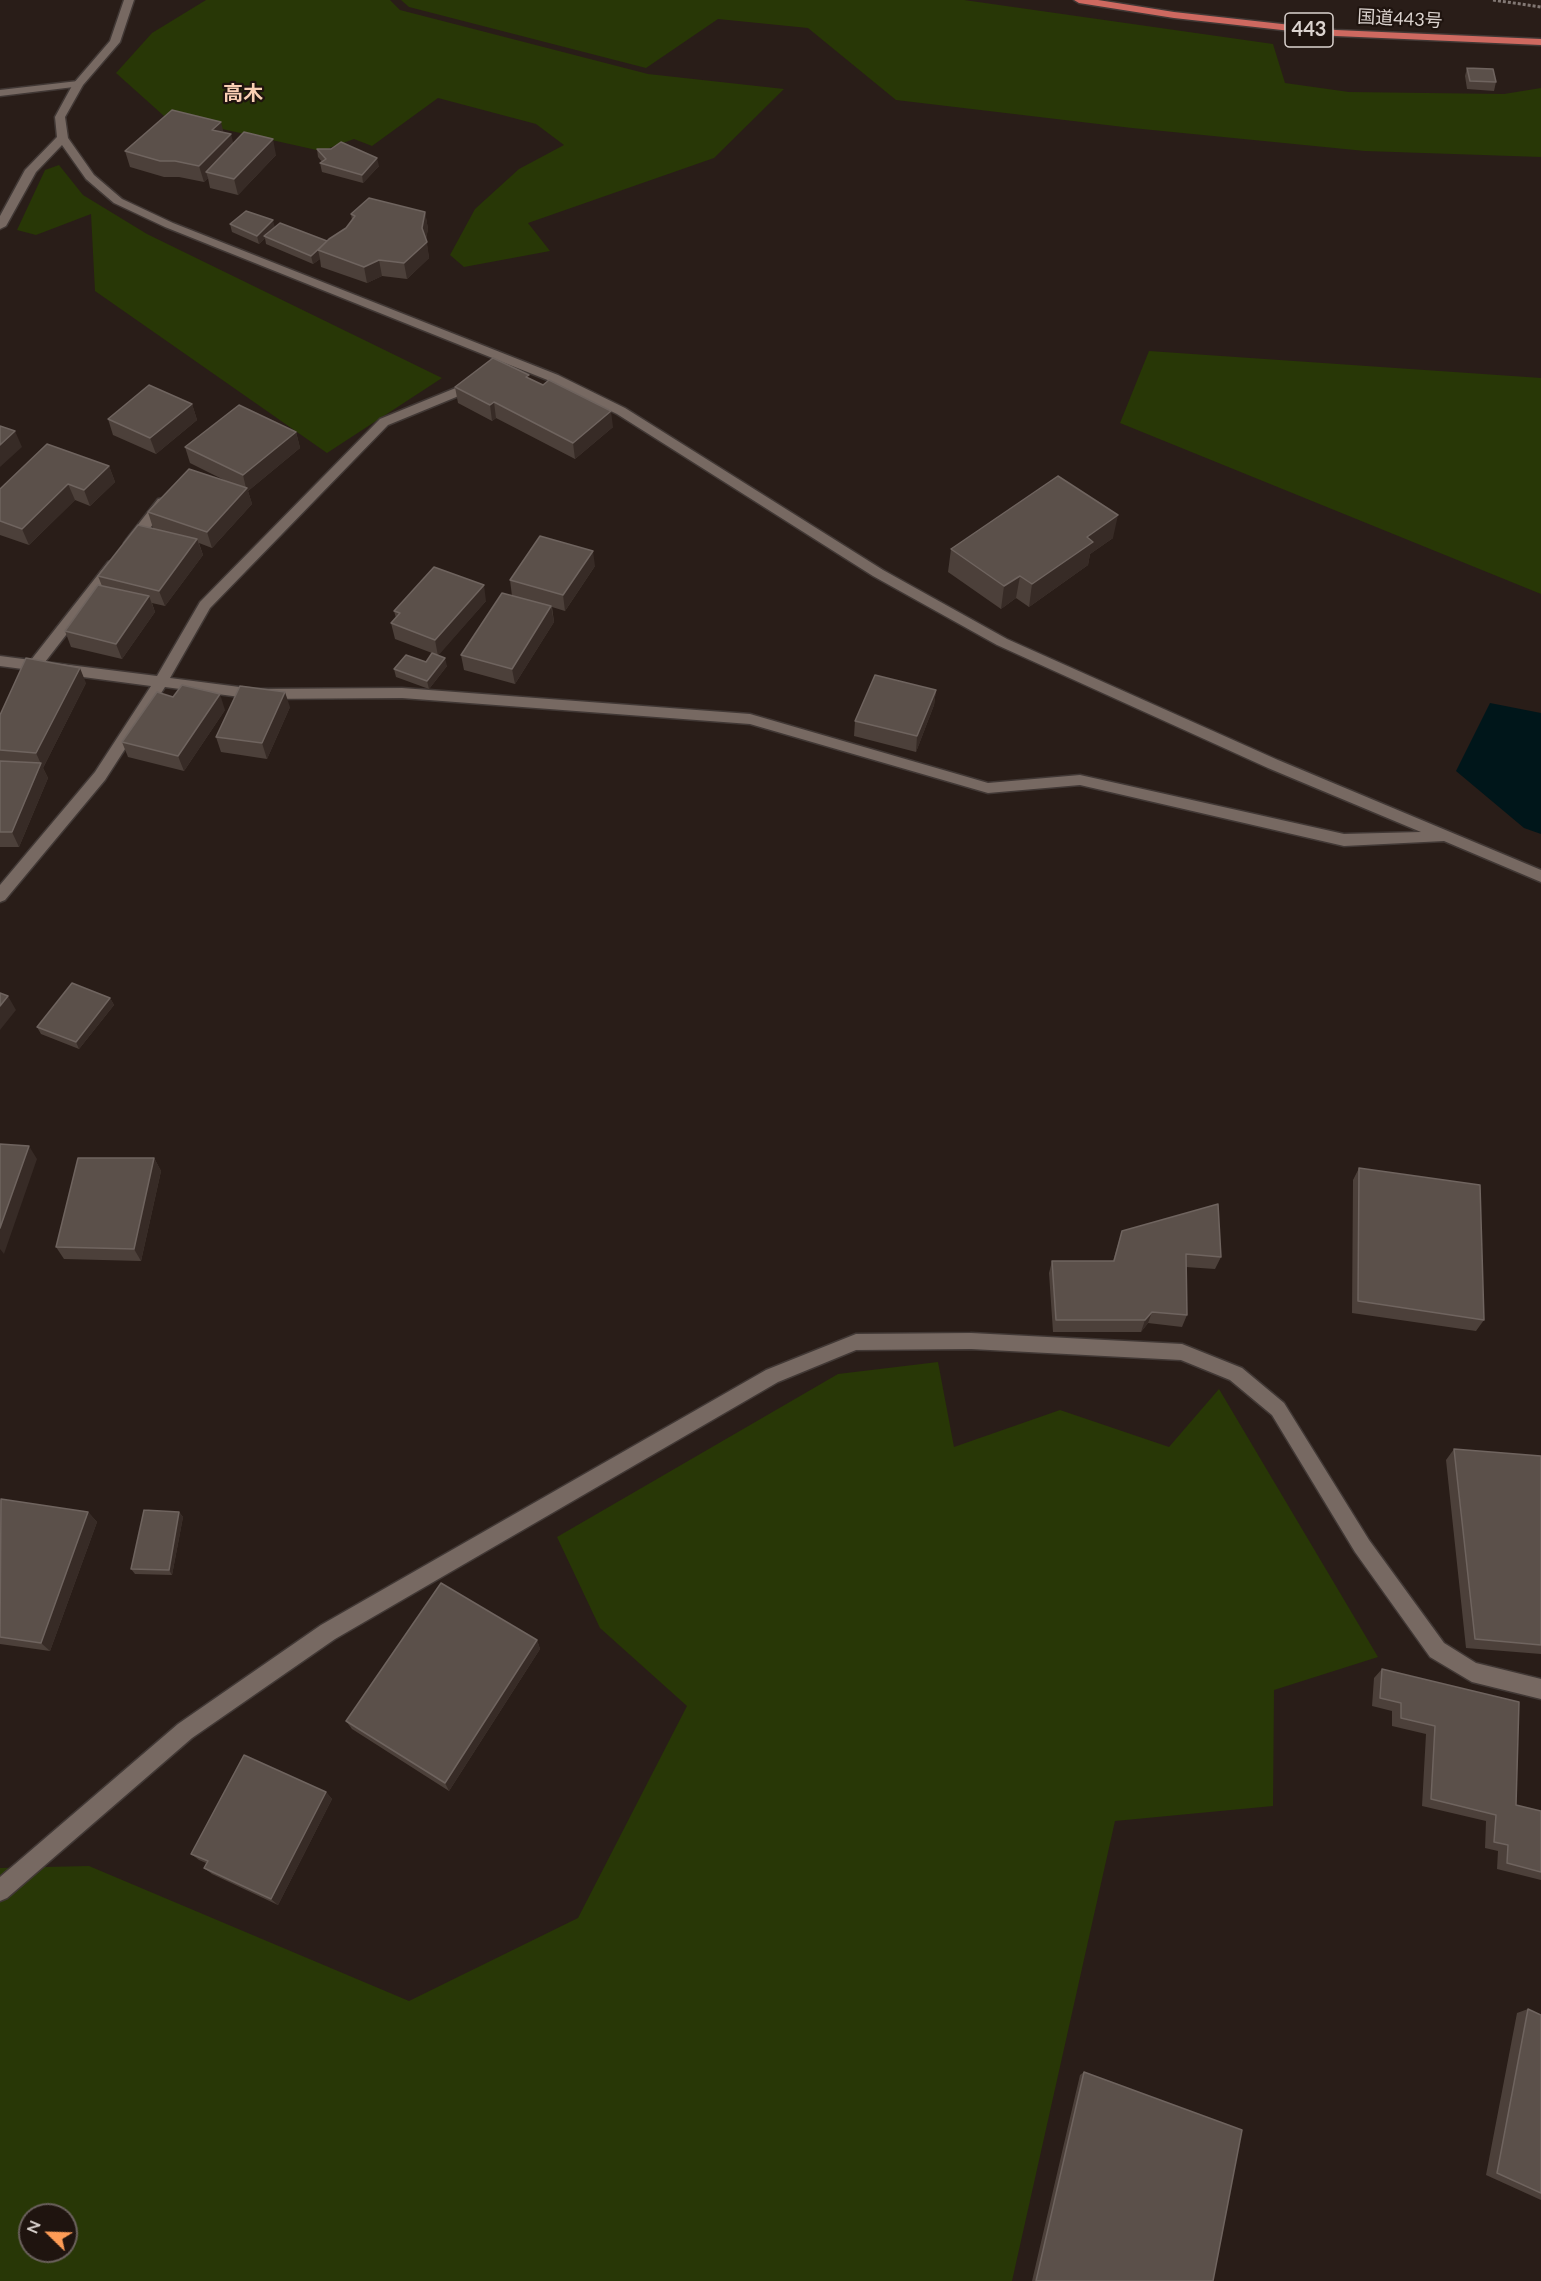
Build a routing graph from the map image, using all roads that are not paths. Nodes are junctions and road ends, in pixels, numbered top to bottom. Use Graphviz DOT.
graph roads {
  1 [pos="129,0"];
  2 [pos="1079,0"];
  3 [pos="1541,42"];
  4 [pos="78,84"];
  5 [pos="0,93"];
  6 [pos="63,138"];
  7 [pos="0,226"];
  8 [pos="501,358"];
  9 [pos="171,491"];
  10 [pos="0,661"];
  11 [pos="36,664"];
  12 [pos="161,682"];
  13 [pos="1446,837"];
  14 [pos="1541,876"];
  15 [pos="0,896"];
  16 [pos="1541,1689"];
  17 [pos="0,1891"];
  1 -- 4 [label="street"];
  2 -- 3 [label="highway, 国道443号 / 443"];
  4 -- 5 [label="street"];
  4 -- 6 [label="street"];
  6 -- 7 [label="street"];
  6 -- 8 [label="street"];
  8 -- 12 [label="street"];
  8 -- 13 [label="street"];
  9 -- 11 [label="street"];
  10 -- 11 [label="street"];
  11 -- 12 [label="street"];
  12 -- 13 [label="street"];
  12 -- 15 [label="street"];
  13 -- 14 [label="street"];
  16 -- 17 [label="street"];
}
